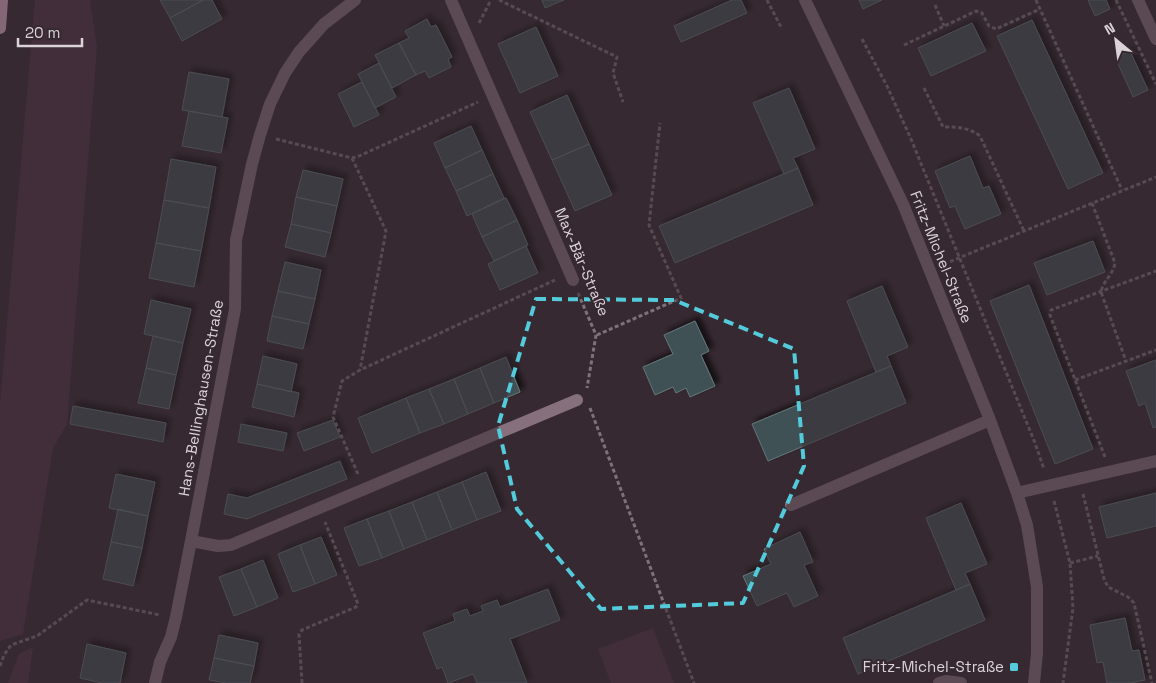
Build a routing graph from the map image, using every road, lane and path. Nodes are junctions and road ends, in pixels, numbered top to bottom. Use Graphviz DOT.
graph roads {
  1 [pos="2,0"];
  2 [pos="355,0"];
  3 [pos="451,0"];
  4 [pos="499,0"];
  5 [pos="767,0"];
  6 [pos="805,0"];
  7 [pos="1036,0"];
  8 [pos="1116,0"];
  9 [pos="1138,0"];
  10 [pos="935,5"];
  11 [pos="1040,8"];
  12 [pos="944,26"];
  13 [pos="0,28"];
  14 [pos="782,29"];
  15 [pos="862,39"];
  16 [pos="1156,39"];
  17 [pos="904,45"];
  18 [pos="1156,84"];
  19 [pos="924,88"];
  20 [pos="492,95"];
  21 [pos="623,102"];
  22 [pos="660,123"];
  23 [pos="260,135"];
  24 [pos="352,158"];
  25 [pos="1156,177"];
  26 [pos="1122,190"];
  27 [pos="1092,203"];
  28 [pos="1024,231"];
  29 [pos="960,257"];
  30 [pos="930,270"];
  31 [pos="1156,271"];
  32 [pos="571,277"];
  33 [pos="1101,292"];
  34 [pos="596,335"];
  35 [pos="1156,350"];
  36 [pos="1126,361"];
  37 [pos="360,370"];
  38 [pos="1075,380"];
  39 [pos="581,398"];
  40 [pos="589,406"];
  41 [pos="990,420"];
  42 [pos="1156,461"];
  43 [pos="1111,471"];
  44 [pos="1080,478"];
  45 [pos="1050,486"];
  46 [pos="365,489"];
  47 [pos="1017,493"];
  48 [pos="791,505"];
  49 [pos="320,508"];
  50 [pos="191,541"];
  51 [pos="1098,556"];
  52 [pos="1070,563"];
  53 [pos="176,617"];
  54 [pos="2,655"];
  55 [pos="0,666"];
  56 [pos="155,683"];
  57 [pos="302,683"];
  58 [pos="694,683"];
  59 [pos="938,683"];
  60 [pos="961,683"];
  61 [pos="1034,683"];
  62 [pos="1063,683"];
  63 [pos="1152,683"];
  1 -- 13 [label="main road"];
  2 -- 23 [label="street, Hans-Bellinghausen-Straße"];
  3 -- 20 [label="street, Max-Bär-Straße"];
  4 -- 21 [label="path"];
  5 -- 14 [label="path"];
  6 -- 30 [label="street, Fritz-Michel-Straße"];
  7 -- 11 [label="path"];
  8 -- 18 [label="path"];
  9 -- 16 [label="street"];
  10 -- 12 [label="path"];
  11 -- 12 [label="path"];
  11 -- 26 [label="path"];
  12 -- 17 [label="path"];
  15 -- 29 [label="path"];
  19 -- 28 [label="path"];
  20 -- 24 [label="path"];
  20 -- 32 [label="street, Max-Bär-Straße"];
  22 -- 34 [label="path"];
  23 -- 24 [label="path"];
  23 -- 50 [label="street, Hans-Bellinghausen-Straße"];
  24 -- 37 [label="path"];
  25 -- 26 [label="path"];
  26 -- 27 [label="path"];
  27 -- 28 [label="path"];
  27 -- 33 [label="path"];
  28 -- 29 [label="path"];
  29 -- 30 [label="path"];
  29 -- 45 [label="path"];
  30 -- 41 [label="street, Fritz-Michel-Straße"];
  31 -- 33 [label="path"];
  32 -- 34 [label="path, Max-Bär-Straße"];
  32 -- 37 [label="path"];
  33 -- 36 [label="path"];
  33 -- 38 [label="path"];
  34 -- 39 [label="path, Max-Bär-Straße"];
  35 -- 36 [label="path"];
  36 -- 38 [label="path"];
  37 -- 46 [label="path"];
  38 -- 43 [label="path"];
  39 -- 46 [label="street"];
  40 -- 58 [label="path"];
  41 -- 47 [label="street, Fritz-Michel-Straße"];
  41 -- 48 [label="street"];
  42 -- 43 [label="street"];
  43 -- 44 [label="street"];
  44 -- 45 [label="street"];
  44 -- 51 [label="path"];
  45 -- 47 [label="street"];
  45 -- 52 [label="path"];
  46 -- 49 [label="street"];
  47 -- 61 [label="street, Fritz-Michel-Straße"];
  49 -- 50 [label="street"];
  49 -- 57 [label="path"];
  50 -- 53 [label="street, Hans-Bellinghausen-Straße"];
  51 -- 52 [label="path"];
  51 -- 63 [label="path"];
  52 -- 62 [label="path"];
  53 -- 54 [label="path"];
  53 -- 56 [label="street, Hans-Bellinghausen-Straße"];
  54 -- 55 [label="path"];
  59 -- 60 [label="street"];
}
